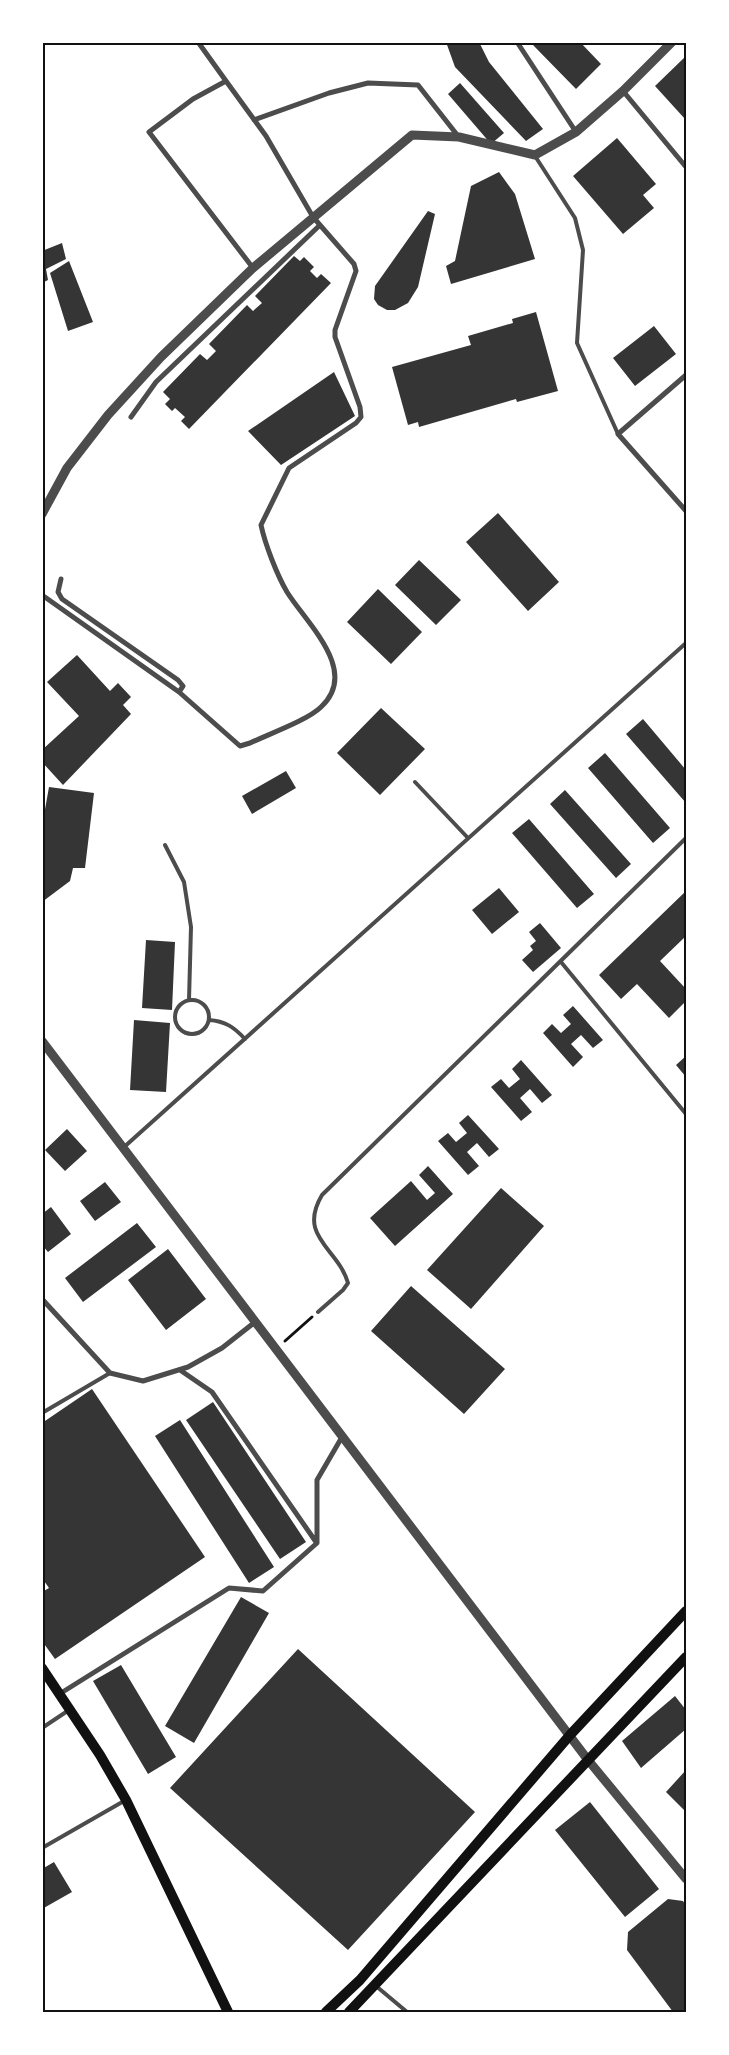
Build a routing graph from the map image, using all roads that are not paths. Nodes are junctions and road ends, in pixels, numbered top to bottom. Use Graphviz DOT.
graph roads {
  1 [pos="198,42"];
  2 [pos="517,42"];
  3 [pos="672,42"];
  4 [pos="226,81"];
  5 [pos="623,91"];
  6 [pos="254,120"];
  7 [pos="576,132"];
  8 [pos="459,137"];
  9 [pos="534,155"];
  10 [pos="686,167"];
  11 [pos="313,217"];
  12 [pos="320,225"];
  13 [pos="253,268"];
  14 [pos="686,375"];
  15 [pos="132,417"];
  16 [pos="618,434"];
  17 [pos="686,511"];
  18 [pos="42,514"];
  19 [pos="60,579"];
  20 [pos="42,595"];
  21 [pos="686,643"];
  22 [pos="179,692"];
  23 [pos="415,782"];
  24 [pos="468,838"];
  25 [pos="686,838"];
  26 [pos="165,846"];
  27 [pos="561,962"];
  28 [pos="189,1000"];
  29 [pos="209,1020"];
  30 [pos="245,1039"];
  31 [pos="42,1041"];
  32 [pos="686,1114"];
  33 [pos="123,1148"];
  34 [pos="42,1299"];
  35 [pos="318,1312"];
  36 [pos="255,1322"];
  37 [pos="180,1370"];
  38 [pos="110,1373"];
  39 [pos="42,1413"];
  40 [pos="342,1437"];
  41 [pos="317,1542"];
  42 [pos="686,1611"];
  43 [pos="686,1657"];
  44 [pos="42,1668"];
  45 [pos="61,1694"];
  46 [pos="71,1709"];
  47 [pos="42,1728"];
  48 [pos="570,1735"];
  49 [pos="588,1760"];
  50 [pos="126,1800"];
  51 [pos="42,1848"];
  52 [pos="686,1879"];
  53 [pos="376,1986"];
  54 [pos="224,2011"];
  55 [pos="326,2012"];
  56 [pos="349,2012"];
  57 [pos="407,2012"];
  1 -- 4 [label="street"];
  2 -- 7 [label="street"];
  3 -- 5 [label="street"];
  4 -- 6 [label="street"];
  4 -- 13 [label="street"];
  5 -- 7 [label="street"];
  5 -- 10 [label="street"];
  6 -- 8 [label="street"];
  6 -- 11 [label="street"];
  7 -- 9 [label="street"];
  8 -- 9 [label="street"];
  8 -- 11 [label="street"];
  9 -- 16 [label="lane"];
  11 -- 12 [label="street"];
  11 -- 13 [label="street"];
  12 -- 15 [label="street"];
  12 -- 22 [label="street"];
  13 -- 18 [label="street"];
  14 -- 16 [label="street"];
  16 -- 17 [label="street"];
  19 -- 22 [label="street"];
  20 -- 22 [label="street"];
  21 -- 24 [label="lane"];
  23 -- 24 [label="lane"];
  24 -- 30 [label="lane"];
  25 -- 27 [label="lane"];
  26 -- 28 [label="lane"];
  27 -- 32 [label="lane"];
  27 -- 35 [label="lane"];
  28 -- 29 [label="lane"];
  28 -- 29 [label="lane"];
  29 -- 30 [label="lane"];
  30 -- 33 [label="lane"];
  31 -- 33 [label="street"];
  33 -- 36 [label="street"];
  34 -- 38 [label="street"];
  36 -- 37 [label="street"];
  36 -- 40 [label="street"];
  37 -- 38 [label="street"];
  37 -- 41 [label="street"];
  38 -- 39 [label="lane"];
  40 -- 41 [label="street"];
  40 -- 48 [label="street"];
  41 -- 45 [label="street"];
  42 -- 48 [label="main road"];
  43 -- 49 [label="main road"];
  44 -- 45 [label="main road"];
  45 -- 46 [label="main road"];
  46 -- 47 [label="lane"];
  46 -- 50 [label="main road"];
  48 -- 49 [label="street"];
  48 -- 55 [label="main road"];
  49 -- 52 [label="street"];
  49 -- 53 [label="main road"];
  50 -- 51 [label="lane"];
  50 -- 54 [label="main road"];
  53 -- 56 [label="main road"];
  53 -- 57 [label="lane"];
}
